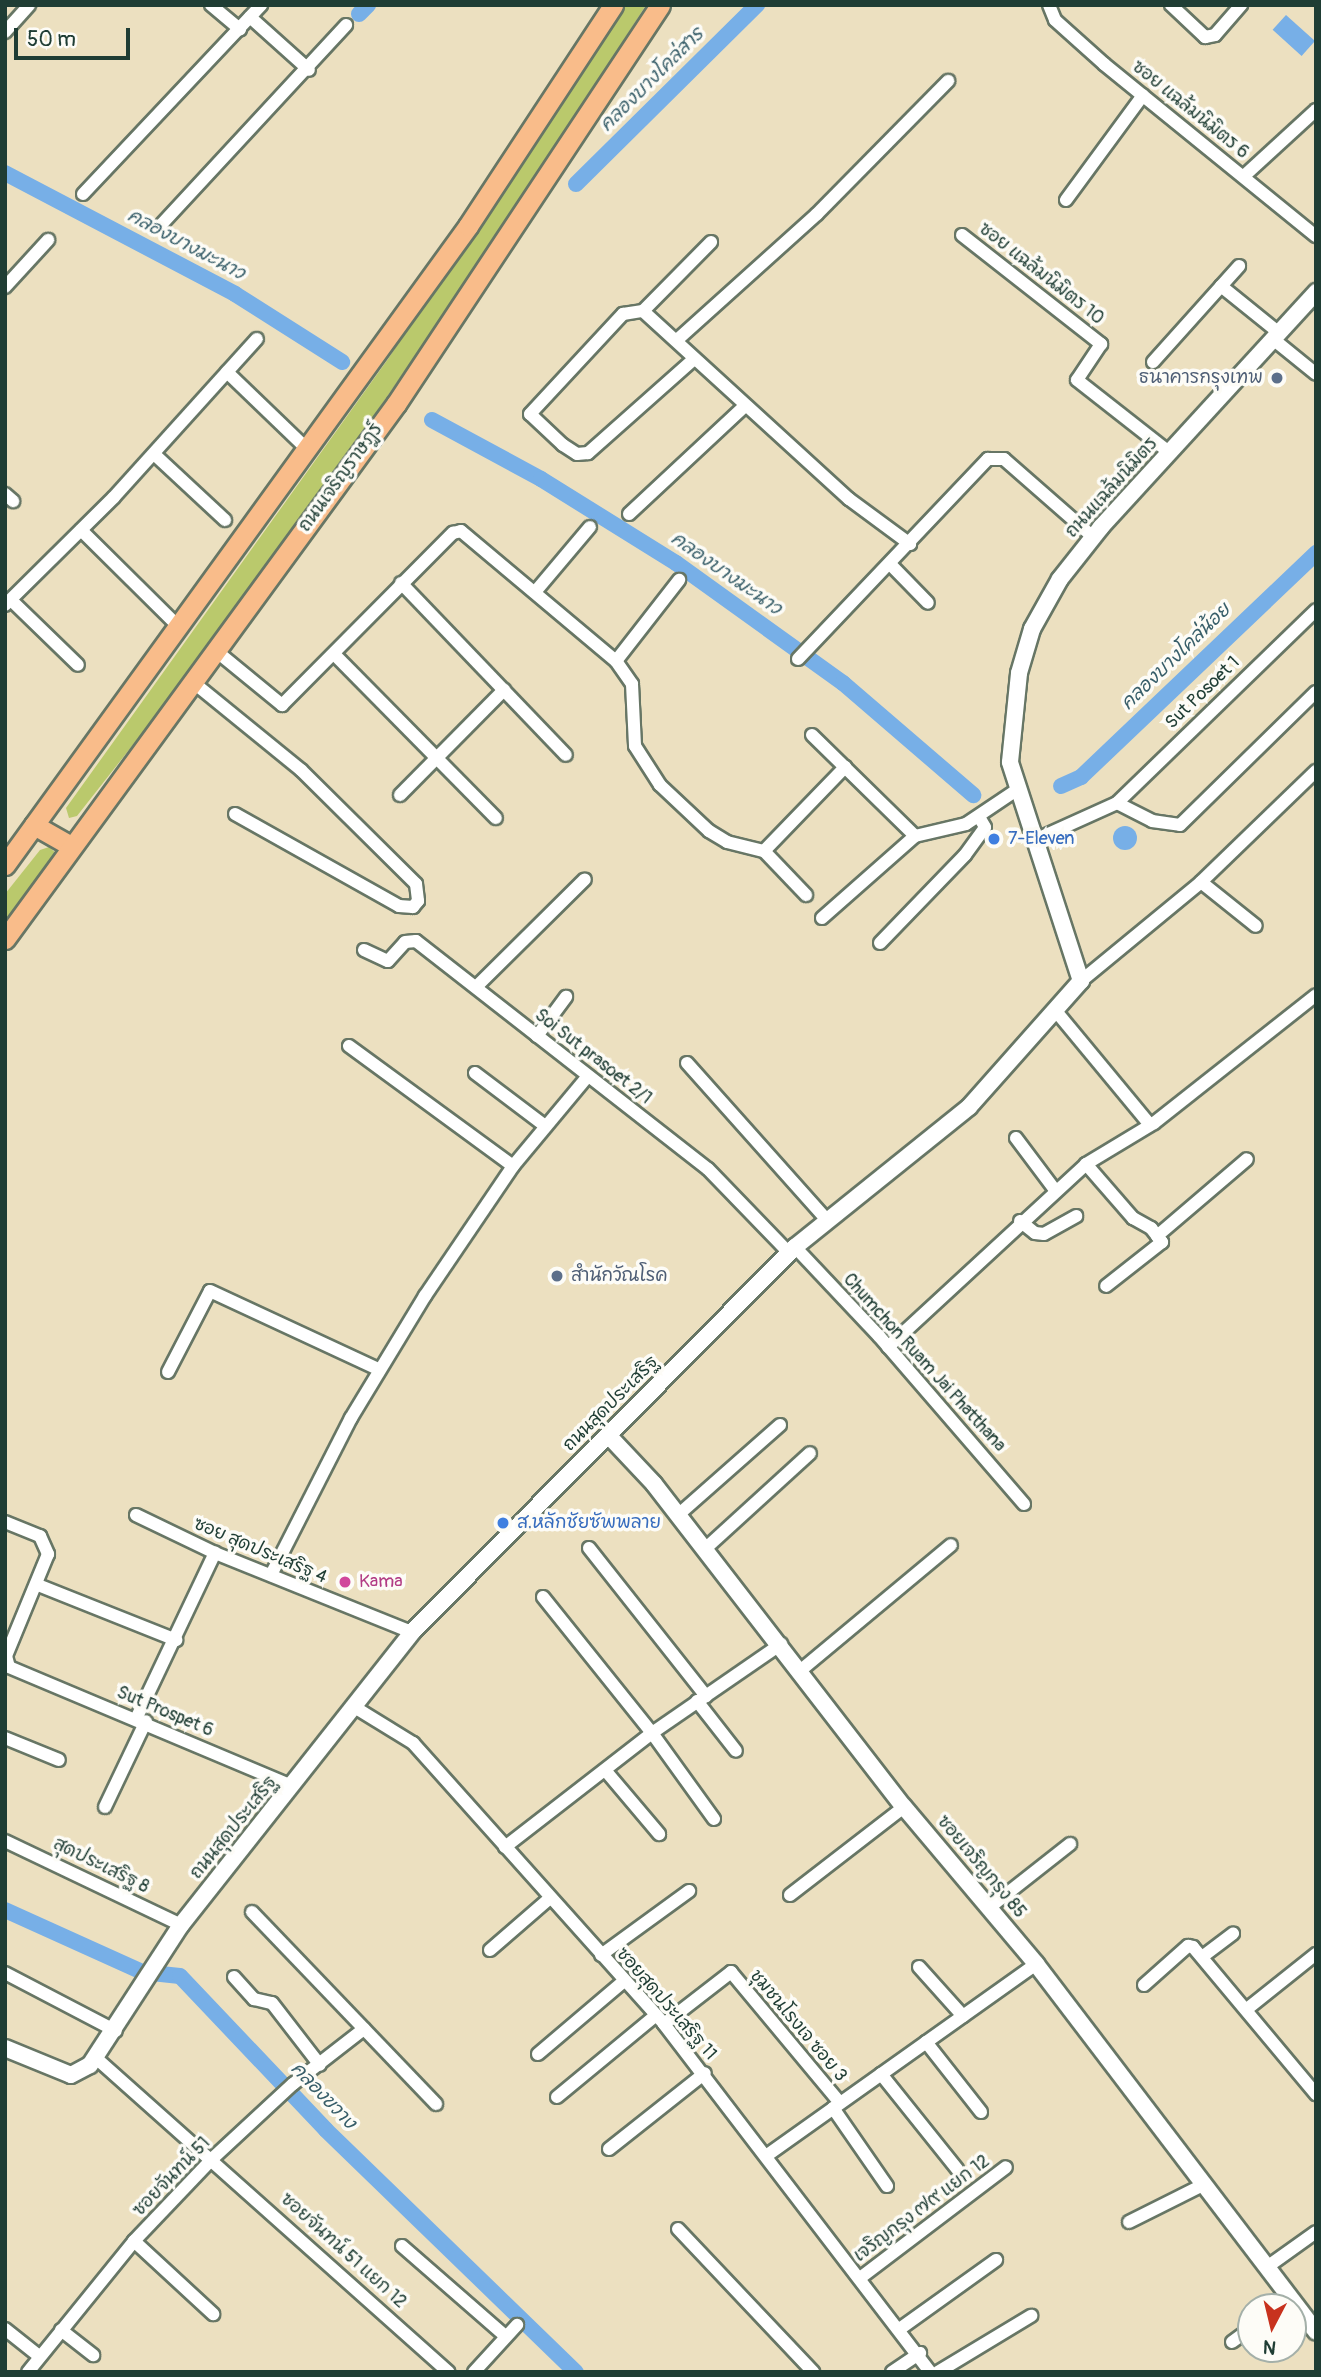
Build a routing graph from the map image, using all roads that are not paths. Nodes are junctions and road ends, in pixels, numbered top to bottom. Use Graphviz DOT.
graph roads {
  1 [pos="29,5"];
  2 [pos="211,5"];
  3 [pos="261,5"];
  4 [pos="613,5"];
  5 [pos="660,5"];
  6 [pos="1049,5"];
  7 [pos="1171,5"];
  8 [pos="1241,5"];
  9 [pos="250,17"];
  10 [pos="346,25"];
  11 [pos="240,29"];
  12 [pos="5,32"];
  13 [pos="309,70"];
  14 [pos="948,81"];
  15 [pos="1143,94"];
  16 [pos="1316,110"];
  17 [pos="1306,120"];
  18 [pos="1316,130"];
  19 [pos="1244,176"];
  20 [pos="83,194"];
  21 [pos="1066,200"];
  22 [pos="160,226"];
  23 [pos="962,235"];
  24 [pos="1316,236"];
  25 [pos="48,240"];
  26 [pos="711,242"];
  27 [pos="1239,266"];
  28 [pos="1222,285"];
  29 [pos="5,287"];
  30 [pos="1316,292"];
  31 [pos="643,311"];
  32 [pos="1276,336"];
  33 [pos="257,339"];
  34 [pos="677,340"];
  35 [pos="694,359"];
  36 [pos="1153,362"];
  37 [pos="227,373"];
  38 [pos="1316,374"];
  39 [pos="745,406"];
  40 [pos="309,450"];
  41 [pos="1170,453"];
  42 [pos="154,454"];
  43 [pos="629,514"];
  44 [pos="225,520"];
  45 [pos="590,527"];
  46 [pos="81,530"];
  47 [pos="1093,537"];
  48 [pos="910,544"];
  49 [pos="890,564"];
  50 [pos="680,580"];
  51 [pos="401,583"];
  52 [pos="535,592"];
  53 [pos="8,603"];
  54 [pos="928,603"];
  55 [pos="1316,610"];
  56 [pos="178,626"];
  57 [pos="215,650"];
  58 [pos="335,655"];
  59 [pos="798,659"];
  60 [pos="616,661"];
  61 [pos="78,665"];
  62 [pos="194,683"];
  63 [pos="504,690"];
  64 [pos="1316,692"];
  65 [pos="812,735"];
  66 [pos="566,755"];
  67 [pos="437,759"];
  68 [pos="845,767"];
  69 [pos="1316,771"];
  70 [pos="1018,789"];
  71 [pos="400,795"];
  72 [pos="1116,803"];
  73 [pos="235,814"];
  74 [pos="979,817"];
  75 [pos="496,818"];
  76 [pos="34,825"];
  77 [pos="915,836"];
  78 [pos="1035,840"];
  79 [pos="71,846"];
  80 [pos="764,851"];
  81 [pos="5,865"];
  82 [pos="585,879"];
  83 [pos="1201,882"];
  84 [pos="806,895"];
  85 [pos="822,918"];
  86 [pos="1256,926"];
  87 [pos="5,939"];
  88 [pos="880,943"];
  89 [pos="363,950"];
  90 [pos="1081,981"];
  91 [pos="477,987"];
  92 [pos="1316,995"];
  93 [pos="566,997"];
  94 [pos="1055,1010"];
  95 [pos="537,1036"];
  96 [pos="349,1046"];
  97 [pos="687,1063"];
  98 [pos="475,1073"];
  99 [pos="588,1076"];
  100 [pos="1150,1125"];
  101 [pos="545,1126"];
  102 [pos="1016,1138"];
  103 [pos="1247,1159"];
  104 [pos="1086,1164"];
  105 [pos="513,1166"];
  106 [pos="1055,1190"];
  107 [pos="1076,1216"];
  108 [pos="826,1219"];
  109 [pos="1020,1221"];
  110 [pos="1157,1236"];
  111 [pos="792,1250"];
  112 [pos="1106,1286"];
  113 [pos="888,1347"];
  114 [pos="380,1370"];
  115 [pos="168,1372"];
  116 [pos="780,1425"];
  117 [pos="608,1435"];
  118 [pos="810,1453"];
  119 [pos="1024,1504"];
  120 [pos="136,1515"];
  121 [pos="678,1515"];
  122 [pos="5,1522"];
  123 [pos="951,1545"];
  124 [pos="589,1548"];
  125 [pos="705,1549"];
  126 [pos="215,1553"];
  127 [pos="271,1575"];
  128 [pos="38,1585"];
  129 [pos="543,1597"];
  130 [pos="11,1621"];
  131 [pos="412,1632"];
  132 [pos="176,1640"];
  133 [pos="781,1643"];
  134 [pos="801,1670"];
  135 [pos="701,1698"];
  136 [pos="356,1708"];
  137 [pos="141,1719"];
  138 [pos="652,1732"];
  139 [pos="5,1738"];
  140 [pos="736,1751"];
  141 [pos="59,1760"];
  142 [pos="605,1770"];
  143 [pos="292,1786"];
  144 [pos="105,1807"];
  145 [pos="904,1807"];
  146 [pos="714,1819"];
  147 [pos="659,1834"];
  148 [pos="5,1841"];
  149 [pos="1070,1843"];
  150 [pos="505,1847"];
  151 [pos="689,1891"];
  152 [pos="790,1895"];
  153 [pos="550,1898"];
  154 [pos="990,1906"];
  155 [pos="252,1912"];
  156 [pos="181,1926"];
  157 [pos="1233,1934"];
  158 [pos="490,1950"];
  159 [pos="1316,1954"];
  160 [pos="601,1955"];
  161 [pos="1202,1957"];
  162 [pos="1036,1964"];
  163 [pos="919,1967"];
  164 [pos="5,1973"];
  165 [pos="234,1977"];
  166 [pos="624,1981"];
  167 [pos="1144,1984"];
  168 [pos="1247,2009"];
  169 [pos="963,2016"];
  170 [pos="660,2020"];
  171 [pos="364,2029"];
  172 [pos="116,2031"];
  173 [pos="926,2042"];
  174 [pos="5,2048"];
  175 [pos="538,2054"];
  176 [pos="96,2057"];
  177 [pos="320,2065"];
  178 [pos="705,2073"];
  179 [pos="881,2074"];
  180 [pos="1316,2094"];
  181 [pos="557,2097"];
  182 [pos="436,2105"];
  183 [pos="836,2106"];
  184 [pos="981,2112"];
  185 [pos="609,2149"];
  186 [pos="766,2156"];
  187 [pos="213,2158"];
  188 [pos="1006,2167"];
  189 [pos="957,2169"];
  190 [pos="1203,2185"];
  191 [pos="887,2186"];
  192 [pos="1129,2222"];
  193 [pos="678,2229"];
  194 [pos="1316,2232"];
  195 [pos="134,2241"];
  196 [pos="402,2246"];
  197 [pos="996,2260"];
  198 [pos="1266,2267"];
  199 [pos="860,2278"];
  200 [pos="1278,2293"];
  201 [pos="213,2314"];
  202 [pos="1031,2316"];
  203 [pos="517,2325"];
  204 [pos="901,2328"];
  205 [pos="5,2329"];
  206 [pos="61,2330"];
  207 [pos="505,2336"];
  208 [pos="1237,2338"];
  209 [pos="1232,2342"];
  210 [pos="920,2353"];
  211 [pos="93,2355"];
  212 [pos="39,2356"];
  213 [pos="28,2372"];
  214 [pos="448,2372"];
  215 [pos="474,2372"];
  216 [pos="813,2372"];
  217 [pos="892,2372"];
  218 [pos="930,2372"];
  219 [pos="939,2372"];
  1 -- 12 [label="street"];
  2 -- 11 [label="street"];
  3 -- 9 [label="street"];
  4 -- 40 [label="main road"];
  5 -- 57 [label="main road, ถนนเจริญราษฎร์"];
  6 -- 15 [label="street, ซอย แฉล้มนิมิตร 6"];
  7 -- 8 [label="street"];
  9 -- 11 [label="street"];
  9 -- 13 [label="street"];
  10 -- 13 [label="street"];
  11 -- 20 [label="street"];
  13 -- 22 [label="street"];
  14 -- 34 [label="street"];
  15 -- 19 [label="street, ซอย แฉล้มนิมิตร 6"];
  15 -- 21 [label="street"];
  16 -- 17 [label="street"];
  17 -- 18 [label="street"];
  17 -- 19 [label="street"];
  19 -- 24 [label="street, ซอย แฉล้มนิมิตร 6"];
  23 -- 41 [label="street, ซอย แฉล้มนิมิตร 10"];
  25 -- 29 [label="street"];
  26 -- 31 [label="street"];
  27 -- 28 [label="street"];
  28 -- 32 [label="street"];
  28 -- 36 [label="street"];
  30 -- 32 [label="street, ถนนแฉล้มนิมิตร"];
  31 -- 34 [label="street"];
  31 -- 35 [label="street"];
  32 -- 38 [label="street"];
  32 -- 41 [label="street, ถนนแฉล้มนิมิตร"];
  33 -- 37 [label="street"];
  34 -- 35 [label="street"];
  35 -- 39 [label="street"];
  37 -- 40 [label="street"];
  37 -- 42 [label="street"];
  39 -- 43 [label="street"];
  39 -- 48 [label="street"];
  40 -- 56 [label="main road"];
  41 -- 47 [label="street, ถนนแฉล้มนิมิตร"];
  42 -- 44 [label="street"];
  42 -- 46 [label="street"];
  45 -- 52 [label="street"];
  46 -- 53 [label="street"];
  46 -- 56 [label="street"];
  47 -- 48 [label="street"];
  47 -- 70 [label="street, ถนนแฉล้มนิมิตร"];
  48 -- 49 [label="street"];
  49 -- 54 [label="street"];
  49 -- 59 [label="street"];
  50 -- 60 [label="street"];
  51 -- 52 [label="street"];
  51 -- 58 [label="street"];
  51 -- 63 [label="street"];
  52 -- 60 [label="street"];
  53 -- 61 [label="street"];
  55 -- 72 [label="street, Sut Posoet 1"];
  56 -- 76 [label="main road"];
  57 -- 58 [label="street"];
  57 -- 62 [label="main road, ถนนเจริญราษฎร์"];
  58 -- 67 [label="street"];
  60 -- 80 [label="street"];
  62 -- 73 [label="street"];
  62 -- 79 [label="main road, ถนนเจริญราษฎร์"];
  63 -- 66 [label="street"];
  63 -- 67 [label="street"];
  64 -- 72 [label="street"];
  65 -- 68 [label="street"];
  67 -- 71 [label="street"];
  67 -- 75 [label="street"];
  68 -- 77 [label="street"];
  68 -- 80 [label="street"];
  69 -- 83 [label="street"];
  70 -- 74 [label="street"];
  70 -- 78 [label="street"];
  72 -- 78 [label="street, Sut Posoet 1"];
  74 -- 77 [label="street"];
  74 -- 88 [label="street"];
  76 -- 79 [label="main road"];
  76 -- 81 [label="main road"];
  77 -- 85 [label="street"];
  78 -- 90 [label="street"];
  79 -- 87 [label="main road, ถนนเจริญราษฎร์"];
  80 -- 84 [label="street"];
  82 -- 91 [label="street"];
  83 -- 86 [label="street"];
  83 -- 90 [label="street"];
  89 -- 91 [label="street, Soi Sut prasoet 2/1"];
  90 -- 94 [label="street, ถนนสุดประเสริฐ"];
  91 -- 95 [label="street, Soi Sut prasoet 2/1"];
  92 -- 100 [label="street"];
  93 -- 95 [label="street"];
  94 -- 100 [label="street"];
  94 -- 108 [label="street, ถนนสุดประเสริฐ"];
  95 -- 99 [label="street, Soi Sut prasoet 2/1"];
  96 -- 105 [label="street"];
  97 -- 108 [label="street"];
  98 -- 101 [label="street"];
  99 -- 101 [label="street"];
  99 -- 111 [label="street, Soi Sut prasoet 2/1"];
  100 -- 104 [label="street"];
  101 -- 105 [label="street"];
  102 -- 106 [label="street"];
  103 -- 110 [label="street"];
  104 -- 106 [label="street"];
  104 -- 110 [label="street"];
  105 -- 114 [label="street"];
  106 -- 109 [label="street"];
  107 -- 109 [label="street"];
  108 -- 111 [label="street, ถนนสุดประเสริฐ"];
  109 -- 113 [label="street"];
  110 -- 112 [label="street"];
  111 -- 113 [label="street, Chumchon Ruam Jai Phatthana"];
  111 -- 117 [label="street, ถนนสุดประเสริฐ"];
  113 -- 119 [label="street, Chumchon Ruam Jai Phatthana"];
  114 -- 115 [label="street"];
  114 -- 127 [label="street"];
  116 -- 121 [label="street"];
  117 -- 121 [label="street, ซอยเจริญกรุง 85"];
  117 -- 131 [label="street, ถนนสุดประเสริฐ"];
  118 -- 125 [label="street"];
  120 -- 126 [label="street, ซอย สุดประเสริฐ 4"];
  121 -- 125 [label="street, ซอยเจริญกรุง 85"];
  122 -- 128 [label="street"];
  123 -- 134 [label="street"];
  124 -- 135 [label="street"];
  125 -- 133 [label="street, ซอยเจริญกรุง 85"];
  126 -- 127 [label="street, ซอย สุดประเสริฐ 4"];
  126 -- 132 [label="street"];
  127 -- 131 [label="street, ซอย สุดประเสริฐ 4"];
  128 -- 130 [label="street"];
  128 -- 132 [label="street"];
  129 -- 138 [label="street"];
  130 -- 137 [label="street, Sut Prospet 6"];
  131 -- 136 [label="street, ถนนสุดประเสริฐ"];
  132 -- 137 [label="street"];
  133 -- 134 [label="street, ซอยเจริญกรุง 85"];
  133 -- 135 [label="street"];
  134 -- 145 [label="street, ซอยเจริญกรุง 85"];
  135 -- 138 [label="street"];
  135 -- 140 [label="street"];
  136 -- 143 [label="street, ถนนสุดประเสริฐ"];
  136 -- 150 [label="street, ซอยสุดประเสริฐ 11"];
  137 -- 143 [label="street, Sut Prospet 6"];
  137 -- 144 [label="street"];
  138 -- 142 [label="street"];
  138 -- 146 [label="street"];
  139 -- 141 [label="street"];
  142 -- 147 [label="street"];
  142 -- 150 [label="street"];
  143 -- 156 [label="street, ถนนสุดประเสริฐ"];
  145 -- 152 [label="street"];
  145 -- 154 [label="street, ซอยเจริญกรุง 85"];
  148 -- 156 [label="street, สุดประเสริฐ 8"];
  149 -- 154 [label="street"];
  150 -- 153 [label="street, ซอยสุดประเสริฐ 11"];
  151 -- 160 [label="street"];
  153 -- 158 [label="street"];
  153 -- 160 [label="street, ซอยสุดประเสริฐ 11"];
  154 -- 162 [label="street, ซอยเจริญกรุง 85"];
  155 -- 171 [label="street"];
  156 -- 172 [label="street, ถนนสุดประเสริฐ"];
  157 -- 161 [label="street"];
  159 -- 168 [label="street"];
  160 -- 166 [label="street, ซอยสุดประเสริฐ 11"];
  161 -- 167 [label="street"];
  161 -- 168 [label="street"];
  162 -- 169 [label="street"];
  162 -- 190 [label="street, ซอยเจริญกรุง 85"];
  163 -- 169 [label="street"];
  164 -- 172 [label="street"];
  165 -- 177 [label="street"];
  166 -- 170 [label="street, ซอยสุดประเสริฐ 11"];
  166 -- 175 [label="street"];
  168 -- 180 [label="street"];
  169 -- 173 [label="street"];
  170 -- 178 [label="street, ซอยสุดประเสริฐ 11"];
  170 -- 181 [label="street"];
  170 -- 183 [label="street, ชุมชนโรงเจ ซอย 3"];
  171 -- 177 [label="street, ซอยจันทน์ 51"];
  171 -- 182 [label="street"];
  172 -- 176 [label="street, ถนนสุดประเสริฐ"];
  173 -- 179 [label="street"];
  173 -- 184 [label="street"];
  174 -- 176 [label="street, ถนนสุดประเสริฐ"];
  176 -- 187 [label="street, ซอยจันทน์ 51 แยก 12"];
  177 -- 187 [label="street, ซอยจันทน์ 51"];
  178 -- 185 [label="street"];
  178 -- 186 [label="street, ซอยสุดประเสริฐ 11"];
  179 -- 183 [label="street"];
  179 -- 189 [label="street"];
  183 -- 186 [label="street"];
  183 -- 191 [label="street, ชุมชนโรงเจ ซอย 3"];
  186 -- 199 [label="street, ซอยสุดประเสริฐ 11"];
  187 -- 195 [label="street, ซอยจันทน์ 51"];
  187 -- 214 [label="street, ซอยจันทน์ 51 แยก 12"];
  188 -- 199 [label="street, เจริญกรุง ๗๙ แยก 12"];
  190 -- 192 [label="street"];
  190 -- 198 [label="street, ซอยเจริญกรุง 85"];
  193 -- 216 [label="street"];
  194 -- 198 [label="street"];
  195 -- 201 [label="street"];
  195 -- 206 [label="street, ซอยจันทน์ 51"];
  196 -- 207 [label="street"];
  197 -- 204 [label="street"];
  198 -- 200 [label="street, ซอยเจริญกรุง 85"];
  199 -- 204 [label="street, ซอยสุดประเสริฐ 11"];
  202 -- 219 [label="street"];
  203 -- 207 [label="street"];
  204 -- 210 [label="street, ซอยสุดประเสริฐ 11"];
  205 -- 212 [label="street"];
  206 -- 211 [label="street"];
  206 -- 212 [label="street, ซอยจันทน์ 51"];
  207 -- 215 [label="street"];
  208 -- 209 [label="street"];
  210 -- 217 [label="street"];
  210 -- 218 [label="street, ซอยสุดประเสริฐ 11"];
  212 -- 213 [label="street, ซอยจันทน์ 51"];
}
